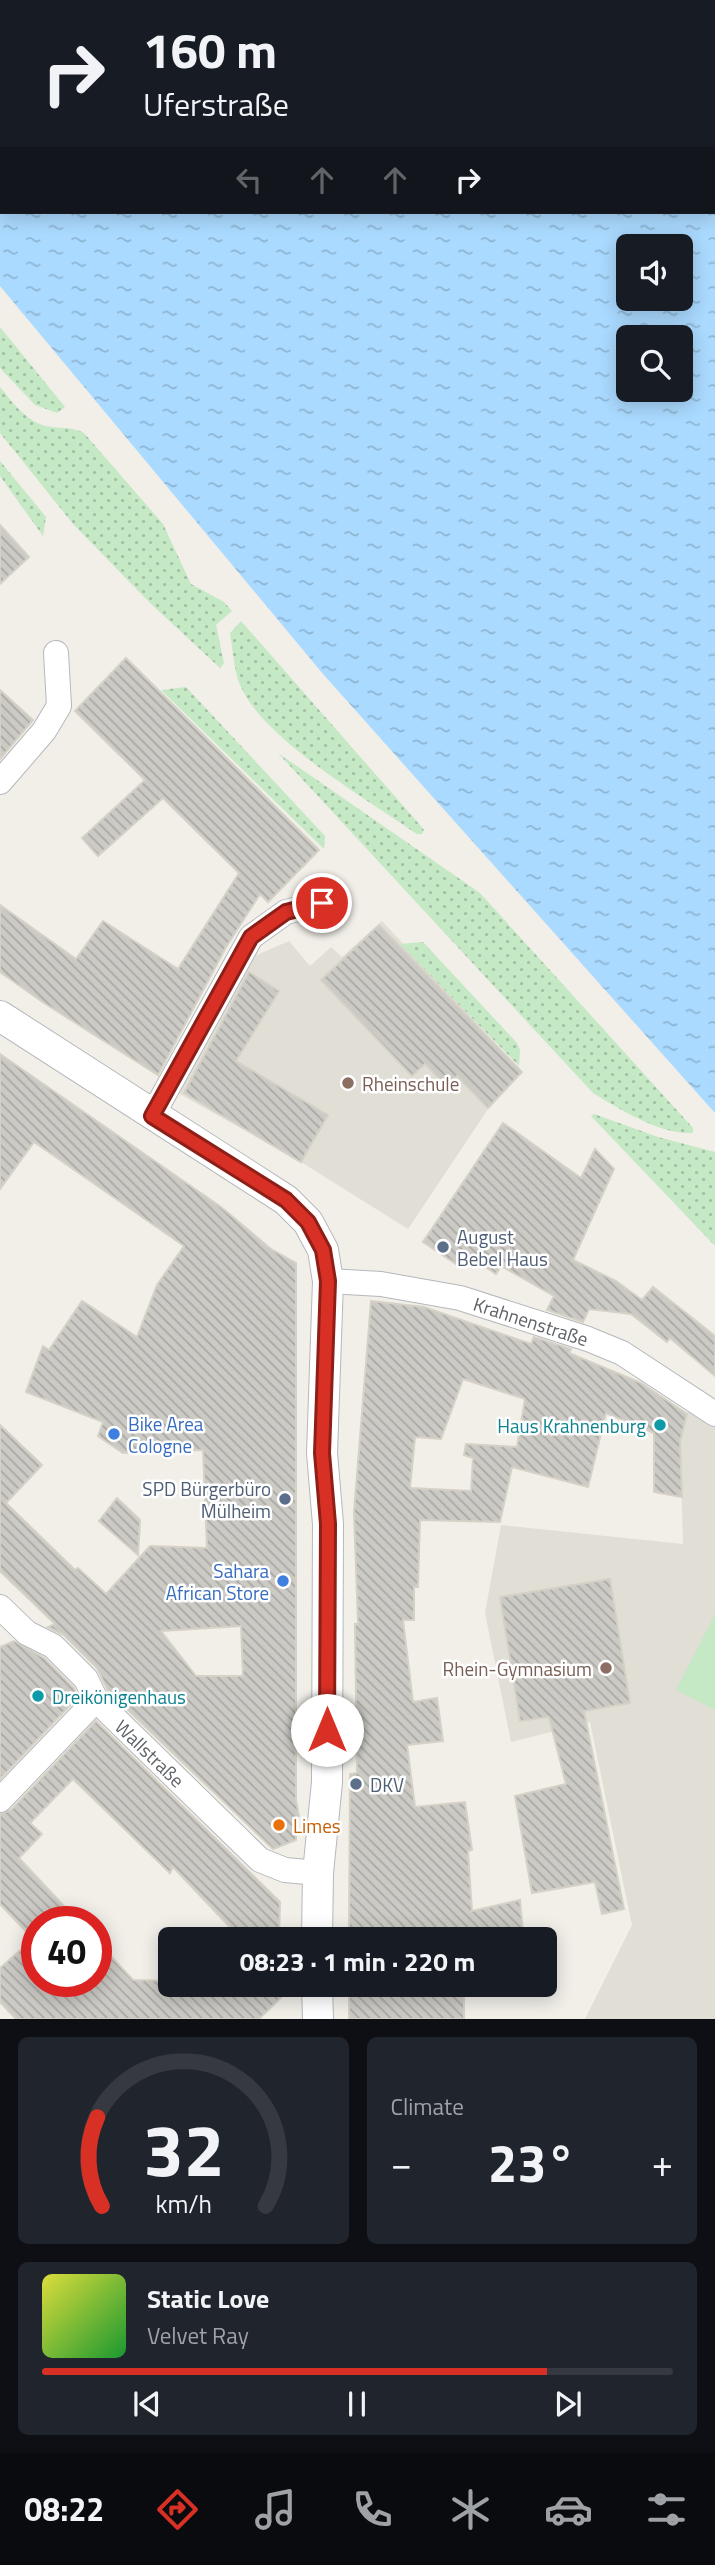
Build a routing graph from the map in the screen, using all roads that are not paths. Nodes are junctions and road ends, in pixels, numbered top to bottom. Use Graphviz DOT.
graph roads {
  1 [pos="56,653"];
  2 [pos="0,782"];
  3 [pos="322,903"];
  4 [pos="0,1016"];
  5 [pos="152,1116"];
  6 [pos="328,1281"];
  7 [pos="715,1415"];
  8 [pos="0,1607"];
  9 [pos="96,1700"];
  10 [pos="0,1800"];
  11 [pos="318,1873"];
  12 [pos="317,1927"];
  13 [pos="317,1997"];
  14 [pos="318,2019"];
  1 -- 2 [label="street"];
  3 -- 5 [label="street"];
  4 -- 5 [label="street"];
  5 -- 6 [label="street"];
  6 -- 7 [label="street, Krahnenstraße"];
  6 -- 11 [label="street"];
  8 -- 9 [label="street, Wallstraße"];
  9 -- 10 [label="street"];
  9 -- 11 [label="street, Wallstraße"];
  11 -- 12 [label="street"];
  13 -- 14 [label="street"];
}
